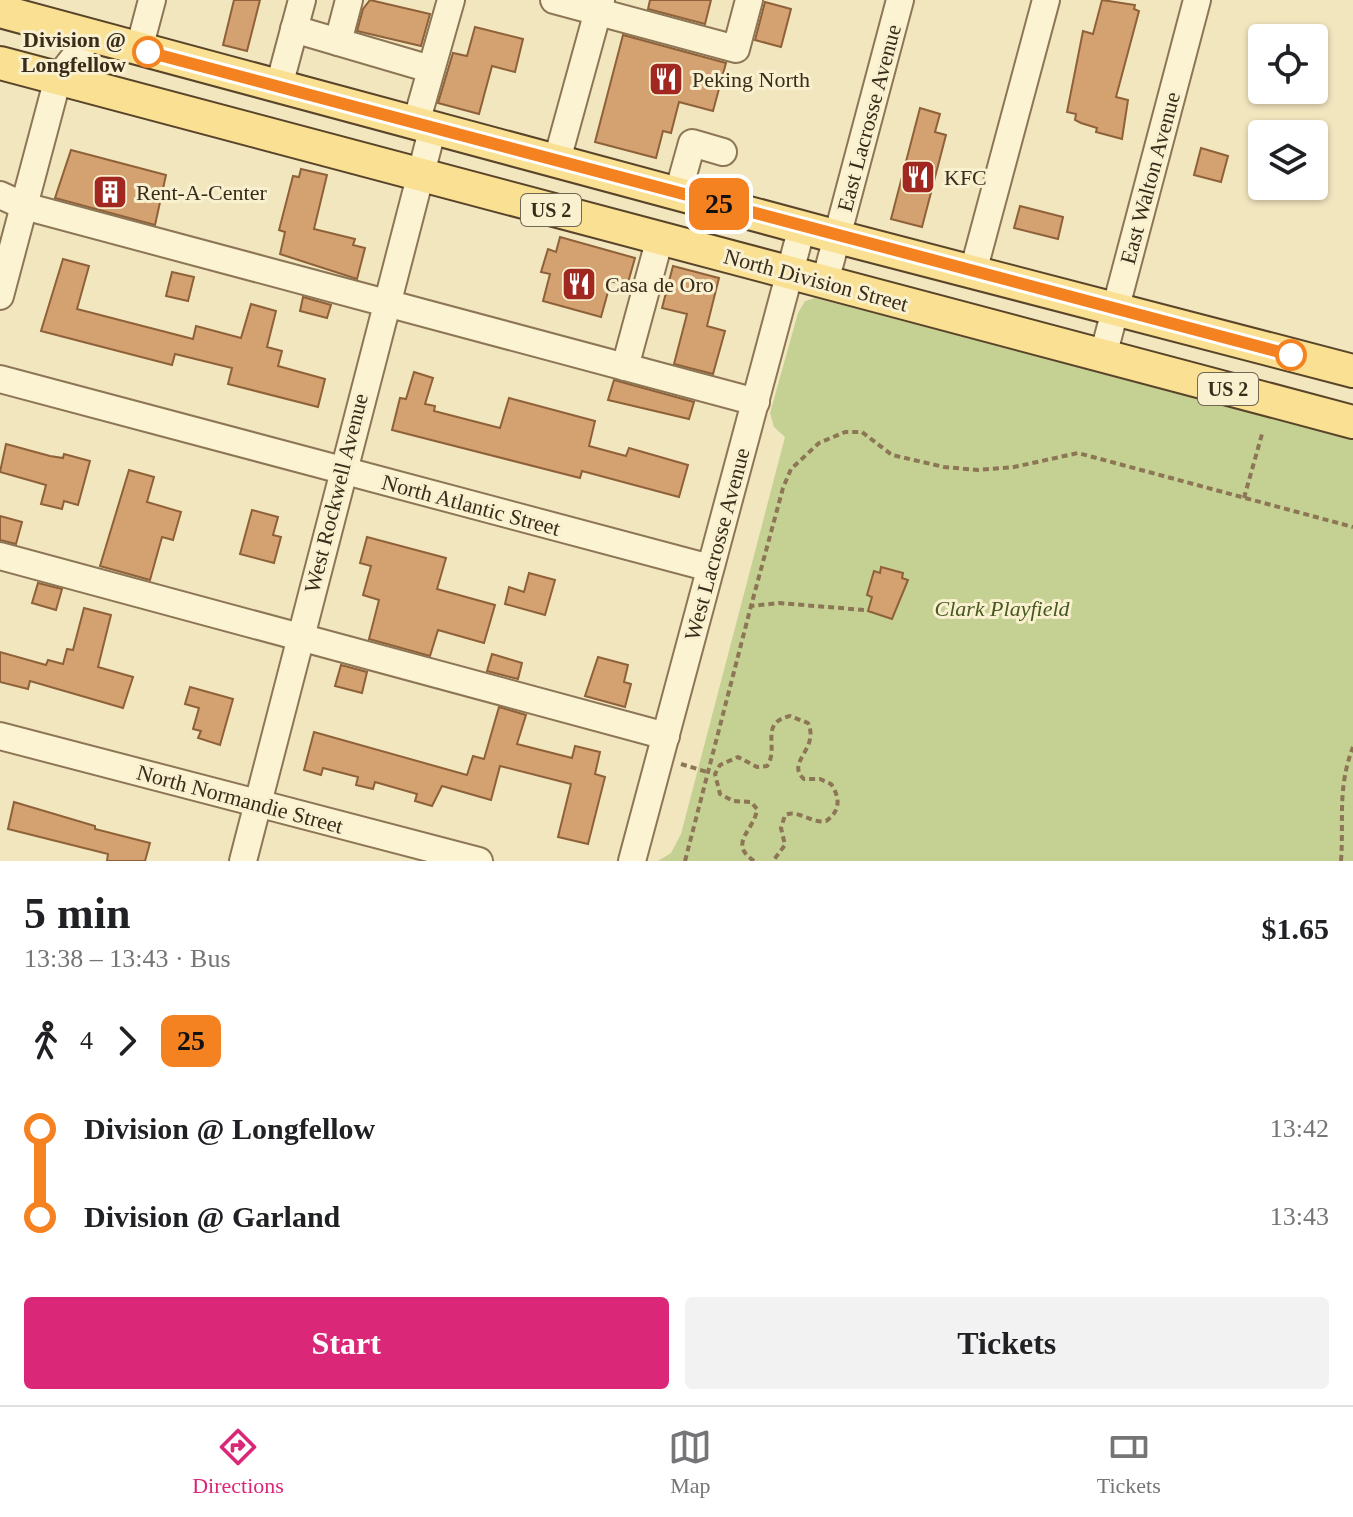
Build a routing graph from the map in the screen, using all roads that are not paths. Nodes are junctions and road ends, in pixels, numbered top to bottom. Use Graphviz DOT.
graph roads {
  1 [pos="2,0"];
  2 [pos="152,0"];
  3 [pos="302,0"];
  4 [pos="349,0"];
  5 [pos="451,0"];
  6 [pos="554,0"];
  7 [pos="749,0"];
  8 [pos="900,0"];
  9 [pos="1046,0"];
  10 [pos="1197,0"];
  11 [pos="599,6"];
  12 [pos="0,9"];
  13 [pos="294,29"];
  14 [pos="91,36"];
  15 [pos="338,42"];
  16 [pos="139,49"];
  17 [pos="0,63"];
  18 [pos="420,66"];
  19 [pos="58,78"];
  20 [pos="279,86"];
  21 [pos="424,125"];
  22 [pos="723,152"];
  23 [pos="557,160"];
  24 [pos="420,174"];
  25 [pos="678,193"];
  26 [pos="12,200"];
  27 [pos="802,227"];
  28 [pos="838,237"];
  29 [pos="660,238"];
  30 [pos="973,272"];
  31 [pos="790,273"];
  32 [pos="825,282"];
  33 [pos="0,296"];
  34 [pos="385,302"];
  35 [pos="1115,310"];
  36 [pos="1103,356"];
  37 [pos="625,367"];
  38 [pos="1353,371"];
  39 [pos="0,379"];
  40 [pos="756,402"];
  41 [pos="1353,422"];
  42 [pos="341,470"];
  43 [pos="0,556"];
  44 [pos="710,568"];
  45 [pos="300,638"];
  46 [pos="0,736"];
  47 [pos="663,747"];
  48 [pos="257,804"];
  49 [pos="243,861"];
  50 [pos="479,861"];
  51 [pos="632,861"];
  1 -- 12 [label="street"];
  2 -- 16 [label="street"];
  3 -- 13 [label="street"];
  4 -- 15 [label="street"];
  5 -- 21 [label="street, West Rockwell Avenue"];
  6 -- 11 [label="street"];
  7 -- 11 [label="street"];
  8 -- 28 [label="street, East Lacrosse Avenue"];
  9 -- 30 [label="street"];
  10 -- 35 [label="street, East Walton Avenue"];
  11 -- 23 [label="street"];
  12 -- 14 [label="main road, US 2"];
  13 -- 15 [label="street"];
  13 -- 20 [label="street"];
  14 -- 16 [label="main road, US 2"];
  14 -- 19 [label="street"];
  15 -- 18 [label="street"];
  16 -- 20 [label="main road, US 2"];
  17 -- 19 [label="main road, North Division Street / US 2"];
  19 -- 24 [label="main road, North Division Street / US 2"];
  19 -- 26 [label="street"];
  20 -- 21 [label="main road, US 2"];
  21 -- 23 [label="main road, US 2"];
  21 -- 24 [label="street, West Rockwell Avenue"];
  22 -- 25 [label="street"];
  23 -- 25 [label="main road, US 2"];
  24 -- 29 [label="main road, North Division Street / US 2"];
  24 -- 34 [label="street, West Rockwell Avenue"];
  25 -- 27 [label="main road, US 2"];
  26 -- 33 [label="street"];
  26 -- 34 [label="street"];
  27 -- 28 [label="main road, US 2"];
  27 -- 31 [label="street, West Lacrosse Avenue"];
  28 -- 30 [label="main road, US 2"];
  28 -- 32 [label="street, East Lacrosse Avenue"];
  29 -- 31 [label="main road, North Division Street / US 2"];
  29 -- 37 [label="street"];
  30 -- 35 [label="main road, US 2"];
  31 -- 32 [label="main road, North Division Street / US 2"];
  31 -- 40 [label="street, West Lacrosse Avenue"];
  32 -- 36 [label="main road, North Division Street / US 2"];
  34 -- 37 [label="street"];
  34 -- 42 [label="street, West Rockwell Avenue"];
  35 -- 36 [label="street, East Walton Avenue"];
  35 -- 38 [label="main road, US 2"];
  36 -- 41 [label="main road, North Division Street / US 2"];
  37 -- 40 [label="street"];
  39 -- 42 [label="street, North Atlantic Street"];
  40 -- 44 [label="street, West Lacrosse Avenue"];
  42 -- 44 [label="street, North Atlantic Street"];
  42 -- 45 [label="street, West Rockwell Avenue"];
  43 -- 45 [label="street"];
  44 -- 47 [label="street, West Lacrosse Avenue"];
  45 -- 47 [label="street"];
  45 -- 48 [label="street, West Rockwell Avenue"];
  46 -- 48 [label="street, North Normandie Street"];
  47 -- 51 [label="street, West Lacrosse Avenue"];
  48 -- 49 [label="street, West Rockwell Avenue"];
  48 -- 50 [label="street, North Normandie Street"];
}
